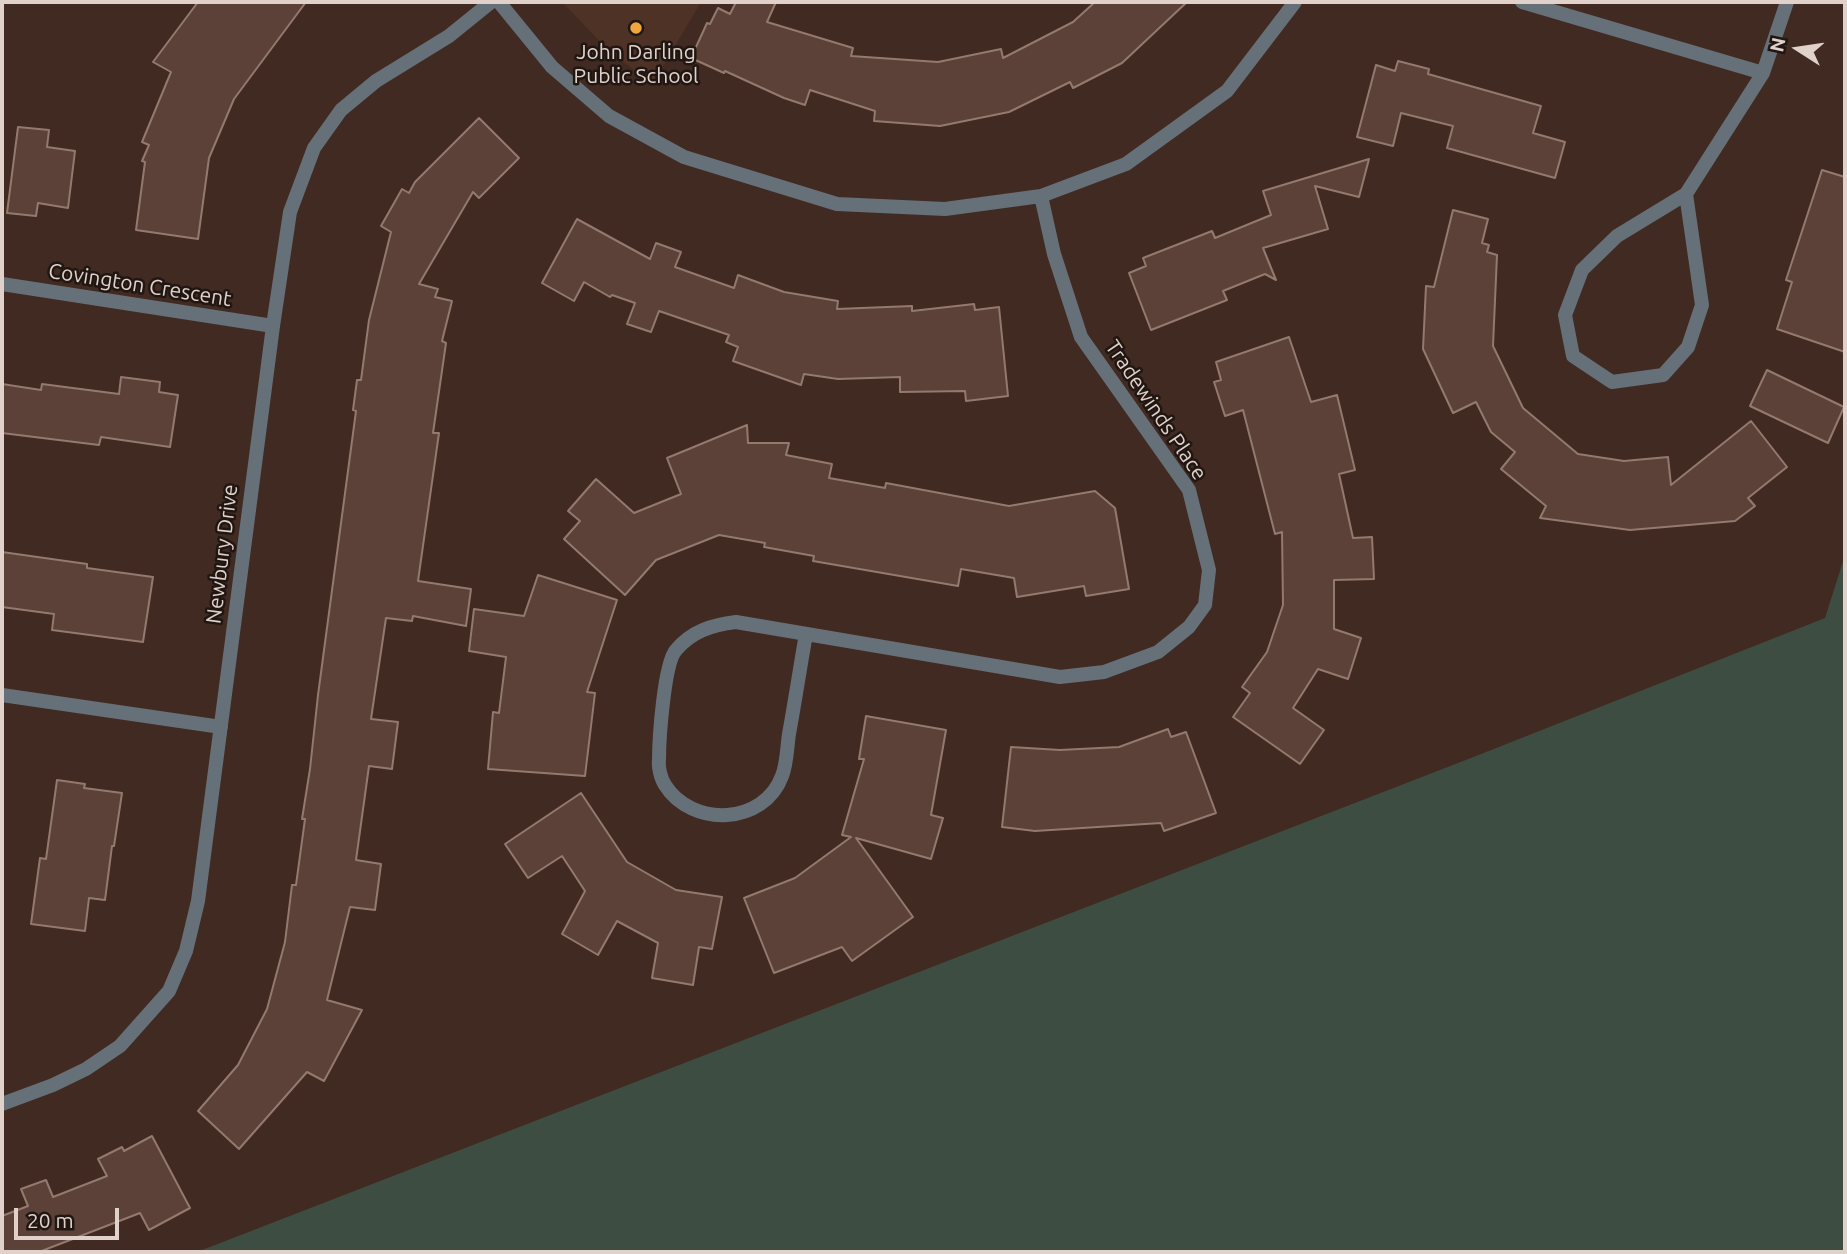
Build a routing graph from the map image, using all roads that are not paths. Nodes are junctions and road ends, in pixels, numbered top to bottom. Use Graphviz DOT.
graph roads {
  1 [pos="491,2"];
  2 [pos="499,2"];
  3 [pos="1295,2"];
  4 [pos="1522,2"];
  5 [pos="1787,2"];
  6 [pos="1763,73"];
  7 [pos="1685,194"];
  8 [pos="1041,196"];
  9 [pos="2,284"];
  10 [pos="273,326"];
  11 [pos="806,634"];
  12 [pos="2,695"];
  13 [pos="221,727"];
  14 [pos="2,1104"];
  1 -- 10 [label="street, Newbury Drive"];
  2 -- 8 [label="street"];
  3 -- 8 [label="street"];
  4 -- 6 [label="street"];
  5 -- 6 [label="street"];
  6 -- 7 [label="street"];
  7 -- 7 [label="street"];
  8 -- 11 [label="street, Tradewinds Place"];
  9 -- 10 [label="street, Covington Crescent"];
  10 -- 13 [label="street, Newbury Drive"];
  11 -- 11 [label="street, Tradewinds Place"];
  12 -- 13 [label="street"];
  13 -- 14 [label="street, Newbury Drive"];
}
